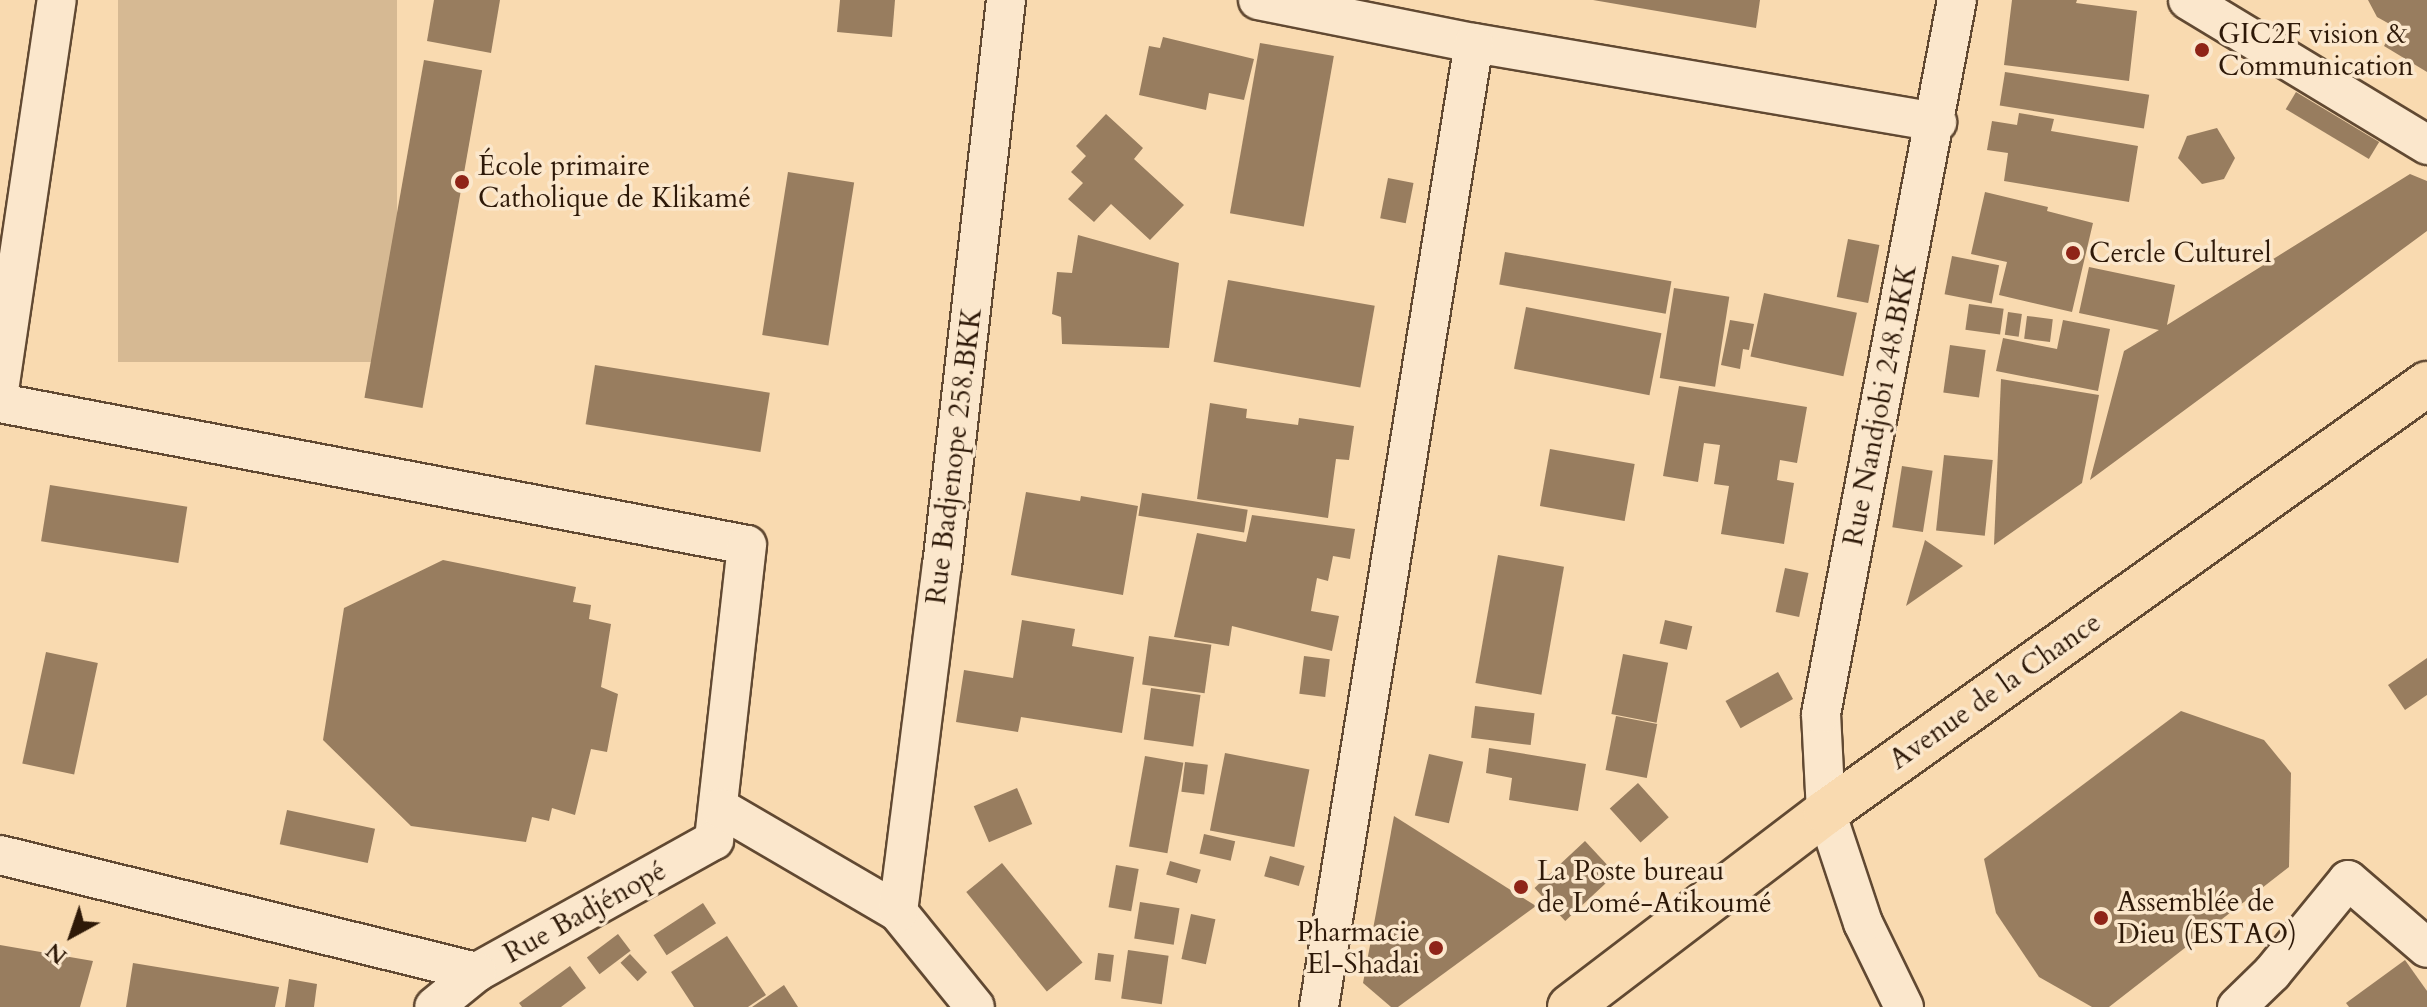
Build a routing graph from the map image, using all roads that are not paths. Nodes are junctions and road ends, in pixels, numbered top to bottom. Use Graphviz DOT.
graph roads {
  1 [pos="57,0"];
  2 [pos="1006,0"];
  3 [pos="1258,0"];
  4 [pos="1957,0"];
  5 [pos="2188,0"];
  6 [pos="1474,43"];
  7 [pos="1937,122"];
  8 [pos="2427,145"];
  9 [pos="0,384"];
  10 [pos="2427,384"];
  11 [pos="0,403"];
  12 [pos="720,808"];
  13 [pos="1826,812"];
  14 [pos="0,855"];
  15 [pos="898,912"];
  16 [pos="2427,948"];
  17 [pos="477,972"];
  18 [pos="434,1007"];
  19 [pos="975,1007"];
  20 [pos="1319,1007"];
  21 [pos="1570,1007"];
  22 [pos="1904,1007"];
  23 [pos="2237,1007"];
  1 -- 9 [label="street"];
  2 -- 15 [label="street, Rue Badjenope 258.BKK"];
  3 -- 6 [label="street"];
  4 -- 7 [label="street, Rue Nandjobi 248.BKK"];
  5 -- 8 [label="street"];
  6 -- 7 [label="street"];
  6 -- 20 [label="street"];
  7 -- 13 [label="street, Rue Nandjobi 248.BKK"];
  10 -- 13 [label="main road, Avenue de la Chance"];
  11 -- 12 [label="street"];
  12 -- 15 [label="street"];
  12 -- 17 [label="street, Rue Badjénopé"];
  13 -- 21 [label="main road, Avenue de la Chance"];
  13 -- 22 [label="street, Rue Nandjobi 248.BKK"];
  14 -- 17 [label="street"];
  15 -- 19 [label="street"];
  16 -- 23 [label="street"];
  17 -- 18 [label="street, Rue Badjénopé"];
}
